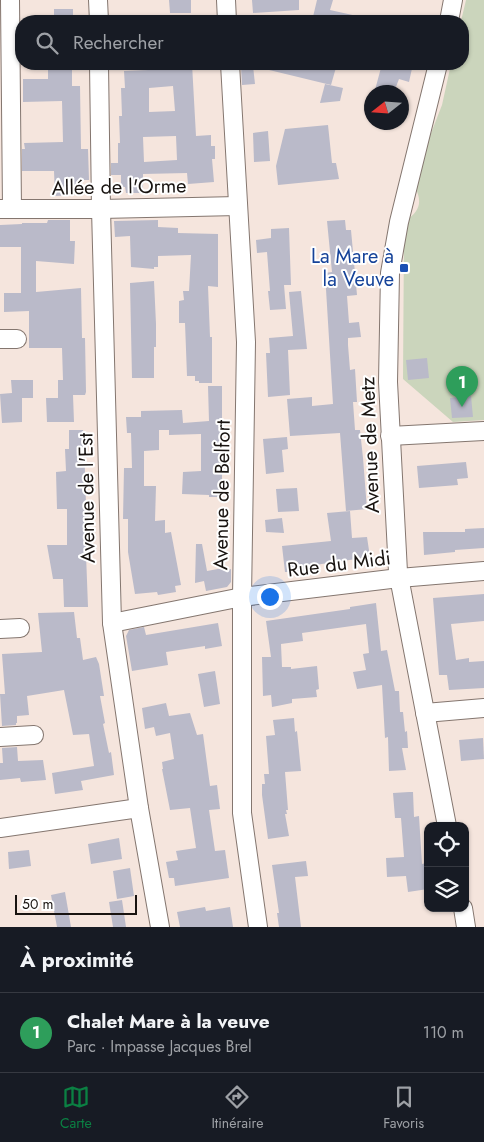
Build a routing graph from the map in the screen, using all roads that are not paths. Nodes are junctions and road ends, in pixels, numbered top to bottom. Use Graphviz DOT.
graph roads {
  1 [pos="10,0"];
  2 [pos="98,0"];
  3 [pos="226,0"];
  4 [pos="453,0"];
  5 [pos="99,15"];
  6 [pos="227,15"];
  7 [pos="450,15"];
  8 [pos="99,70"];
  9 [pos="230,70"];
  10 [pos="437,70"];
  11 [pos="5,93"];
  12 [pos="238,206"];
  13 [pos="6,209"];
  14 [pos="101,209"];
  15 [pos="484,431"];
  16 [pos="390,436"];
  17 [pos="484,572"];
  18 [pos="399,578"];
  19 [pos="242,597"];
  20 [pos="112,623"];
  21 [pos="20,628"];
  22 [pos="0,629"];
  23 [pos="484,708"];
  24 [pos="425,713"];
  25 [pos="34,735"];
  26 [pos="0,737"];
  27 [pos="139,808"];
  28 [pos="446,822"];
  29 [pos="0,828"];
  30 [pos="464,912"];
  31 [pos="160,927"];
  32 [pos="258,927"];
  33 [pos="466,927"];
  1 -- 11 [label="street"];
  2 -- 5 [label="street"];
  3 -- 6 [label="street"];
  4 -- 7 [label="street"];
  8 -- 14 [label="street, Avenue de l'Est"];
  9 -- 12 [label="street, Avenue de Belfort"];
  10 -- 16 [label="street, Avenue de Metz"];
  11 -- 13 [label="street"];
  12 -- 14 [label="street, Allée de l'Orme"];
  12 -- 19 [label="street, Avenue de Belfort"];
  13 -- 14 [label="street, Allée de l'Orme"];
  14 -- 20 [label="street, Avenue de l'Est"];
  15 -- 16 [label="street"];
  16 -- 18 [label="street, Avenue de Metz"];
  17 -- 18 [label="street, Rue du Midi"];
  18 -- 19 [label="street, Rue du Midi"];
  18 -- 24 [label="street, Avenue de Metz"];
  19 -- 20 [label="street, Rue du Midi"];
  19 -- 32 [label="street, Avenue de Belfort"];
  20 -- 27 [label="street, Avenue de l'Est"];
  21 -- 22 [label="street"];
  23 -- 24 [label="street"];
  24 -- 28 [label="street, Avenue de Metz"];
  25 -- 26 [label="street"];
  27 -- 29 [label="street"];
  27 -- 31 [label="street, Avenue de l'Est"];
  30 -- 33 [label="street"];
}
